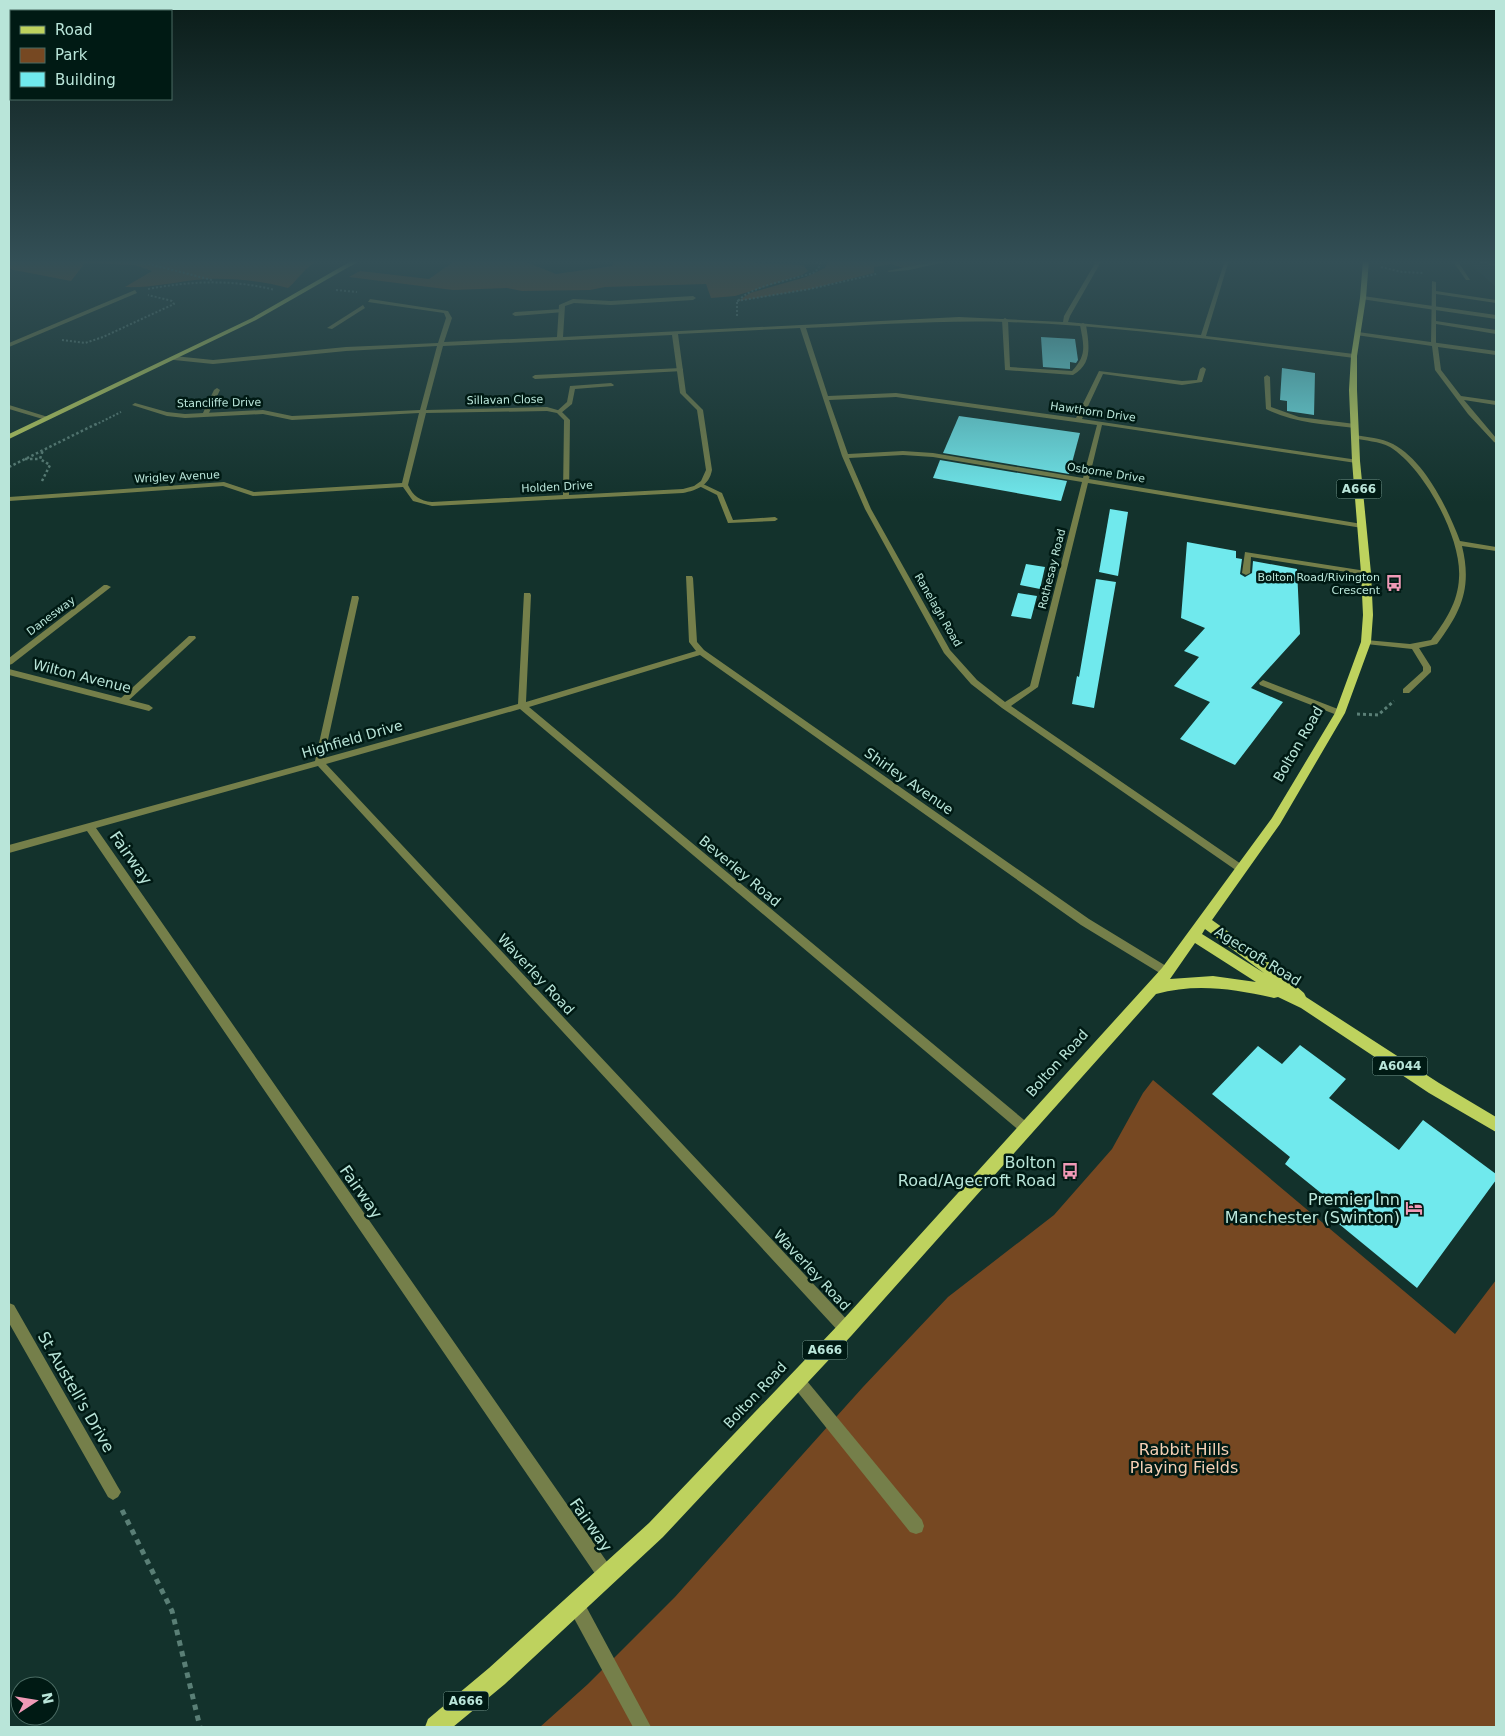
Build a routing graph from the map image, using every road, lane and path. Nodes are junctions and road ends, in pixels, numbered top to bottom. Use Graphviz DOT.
graph roads {
  1 [pos="68,341"];
  2 [pos="91,341"];
  3 [pos="207,341"];
  4 [pos="443,341"];
  5 [pos="501,341"];
  6 [pos="676,341"];
  7 [pos="807,341"];
  8 [pos="1005,341"];
  9 [pos="1087,341"];
  10 [pos="1235,341"];
  11 [pos="1357,341"];
  12 [pos="1406,341"];
  13 [pos="1434,341"];
  14 [pos="442,344"];
  15 [pos="1434,345"];
  16 [pos="1496,353"];
  17 [pos="1354,356"];
  18 [pos="174,358"];
  19 [pos="1203,369"];
  20 [pos="680,370"];
  21 [pos="535,377"];
  22 [pos="1267,377"];
  23 [pos="611,385"];
  24 [pos="217,390"];
  25 [pos="826,398"];
  26 [pos="1459,398"];
  27 [pos="1496,403"];
  28 [pos="135,405"];
  29 [pos="9,407"];
  30 [pos="424,412"];
  31 [pos="559,412"];
  32 [pos="205,415"];
  33 [pos="46,418"];
  34 [pos="1078,420"];
  35 [pos="1100,423"];
  36 [pos="1355,426"];
  37 [pos="9,437"];
  38 [pos="1355,437"];
  39 [pos="1495,439"];
  40 [pos="44,450"];
  41 [pos="845,456"];
  42 [pos="24,459"];
  43 [pos="40,459"];
  44 [pos="1356,461"];
  45 [pos="9,467"];
  46 [pos="1086,480"];
  47 [pos="405,485"];
  48 [pos="701,485"];
  49 [pos="32,497"];
  50 [pos="566,497"];
  51 [pos="9,499"];
  52 [pos="775,519"];
  53 [pos="1362,526"];
  54 [pos="1458,543"];
  55 [pos="1496,549"];
  56 [pos="1246,573"];
  57 [pos="1366,573"];
  58 [pos="689,578"];
  59 [pos="107,587"];
  60 [pos="527,595"];
  61 [pos="355,598"];
  62 [pos="192,638"];
  63 [pos="1366,642"];
  64 [pos="1414,646"];
  65 [pos="701,652"];
  66 [pos="9,662"];
  67 [pos="9,672"];
  68 [pos="1263,683"];
  69 [pos="1406,691"];
  70 [pos="124,700"];
  71 [pos="522,706"];
  72 [pos="1005,706"];
  73 [pos="149,708"];
  74 [pos="1340,713"];
  75 [pos="319,762"];
  76 [pos="89,826"];
  77 [pos="9,849"];
  78 [pos="1240,868"];
  79 [pos="1203,921"];
  80 [pos="1194,935"];
  81 [pos="1167,972"];
  82 [pos="1152,989"];
  83 [pos="1285,994"];
  84 [pos="1306,1004"];
  85 [pos="1496,1125"];
  86 [pos="1025,1128"];
  87 [pos="9,1310"];
  88 [pos="846,1329"];
  89 [pos="797,1380"];
  90 [pos="113,1492"];
  91 [pos="916,1526"];
  92 [pos="606,1575"];
  93 [pos="576,1603"];
  94 [pos="200,1727"];
  95 [pos="436,1727"];
  96 [pos="642,1727"];
  1 -- 2 [label="path"];
  3 -- 18 [label="main road"];
  4 -- 14 [label="street"];
  5 -- 14 [label="street"];
  6 -- 20 [label="street"];
  7 -- 25 [label="street, Ranelagh Road"];
  8 -- 9 [label="street"];
  10 -- 17 [label="street"];
  11 -- 17 [label="main road, Bolton Road / A666"];
  12 -- 15 [label="street"];
  13 -- 15 [label="street"];
  14 -- 18 [label="street"];
  14 -- 30 [label="street"];
  15 -- 16 [label="street"];
  15 -- 26 [label="street"];
  17 -- 36 [label="main road, Bolton Road / A666"];
  18 -- 33 [label="main road"];
  19 -- 34 [label="street"];
  20 -- 21 [label="street"];
  20 -- 48 [label="street"];
  22 -- 36 [label="street"];
  23 -- 31 [label="street"];
  24 -- 32 [label="street"];
  25 -- 34 [label="street, Hawthorn Drive"];
  25 -- 41 [label="street, Ranelagh Road"];
  26 -- 27 [label="street"];
  26 -- 39 [label="street"];
  28 -- 32 [label="street, Stancliffe Drive"];
  28 -- 40 [label="path"];
  29 -- 33 [label="street"];
  30 -- 31 [label="street, Sillavan Close"];
  30 -- 32 [label="street, Stancliffe Drive"];
  30 -- 47 [label="street"];
  31 -- 50 [label="street, Sillavan Close"];
  33 -- 37 [label="main road"];
  34 -- 35 [label="street, Hawthorn Drive"];
  35 -- 44 [label="street, Hawthorn Drive"];
  35 -- 46 [label="street, Rothesay Road"];
  36 -- 38 [label="main road, Bolton Road / A666"];
  38 -- 44 [label="main road, Bolton Road / A666"];
  38 -- 54 [label="street"];
  40 -- 42 [label="path"];
  40 -- 43 [label="path"];
  41 -- 46 [label="street, Osborne Drive"];
  41 -- 72 [label="street, Ranelagh Road"];
  42 -- 43 [label="path"];
  42 -- 45 [label="path"];
  43 -- 49 [label="path"];
  44 -- 53 [label="main road, Bolton Road / A666"];
  46 -- 53 [label="street, Osborne Drive"];
  46 -- 72 [label="street, Rothesay Road"];
  47 -- 49 [label="street, Wrigley Avenue"];
  47 -- 50 [label="street, Holden Drive"];
  48 -- 50 [label="street, Holden Drive"];
  48 -- 52 [label="street"];
  49 -- 51 [label="street, Wrigley Avenue"];
  53 -- 57 [label="main road, Bolton Road / A666"];
  54 -- 55 [label="street"];
  54 -- 64 [label="street"];
  56 -- 57 [label="street"];
  57 -- 63 [label="main road, Bolton Road / A666"];
  58 -- 65 [label="street"];
  59 -- 66 [label="street, Danesway"];
  60 -- 71 [label="street"];
  61 -- 75 [label="street"];
  62 -- 70 [label="street"];
  63 -- 64 [label="street"];
  63 -- 74 [label="main road, Bolton Road / A666"];
  64 -- 69 [label="street"];
  65 -- 71 [label="street, Highfield Drive"];
  65 -- 81 [label="street, Shirley Avenue"];
  67 -- 70 [label="street, Wilton Avenue"];
  68 -- 74 [label="street"];
  69 -- 74 [label="path"];
  70 -- 73 [label="street, Wilton Avenue"];
  71 -- 75 [label="street, Highfield Drive"];
  71 -- 86 [label="street, Beverley Road"];
  72 -- 78 [label="street, Ranelagh Road"];
  74 -- 78 [label="main road, Bolton Road / A666"];
  75 -- 76 [label="street, Highfield Drive"];
  75 -- 88 [label="street, Waverley Road"];
  76 -- 77 [label="street, Highfield Drive"];
  76 -- 92 [label="street, Fairway"];
  78 -- 79 [label="main road, Bolton Road / A666"];
  79 -- 80 [label="main road, Bolton Road / A666"];
  79 -- 84 [label="main road, Agecroft Road / A6044"];
  80 -- 81 [label="main road, Bolton Road / A666"];
  80 -- 83 [label="main road, Agecroft Road / A6044"];
  81 -- 82 [label="main road, Bolton Road / A666"];
  82 -- 83 [label="main road"];
  82 -- 86 [label="main road, Bolton Road / A666"];
  83 -- 84 [label="main road, Agecroft Road / A6044"];
  84 -- 85 [label="main road, Agecroft Road / A6044"];
  86 -- 88 [label="main road, Bolton Road / A666"];
  87 -- 90 [label="street, St Austell's Drive"];
  88 -- 89 [label="main road, Bolton Road / A666"];
  89 -- 91 [label="street"];
  89 -- 92 [label="main road, Bolton Road / A666"];
  90 -- 94 [label="path"];
  92 -- 93 [label="main road, Bolton Road / A666"];
  93 -- 95 [label="main road, Bolton Road / A666"];
  93 -- 96 [label="street"];
}
